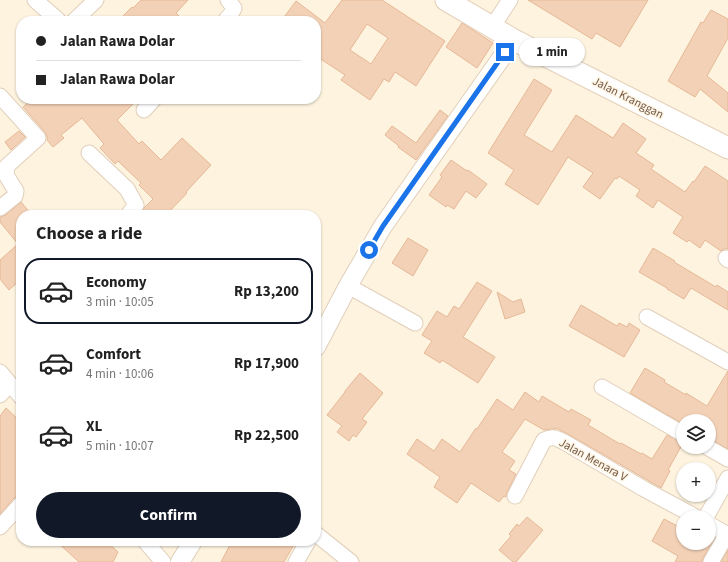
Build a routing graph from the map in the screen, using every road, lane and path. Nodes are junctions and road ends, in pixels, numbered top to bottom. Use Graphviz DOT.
graph roads {
  1 [pos="35,0"];
  2 [pos="96,0"];
  3 [pos="228,0"];
  4 [pos="446,0"];
  5 [pos="510,0"];
  6 [pos="53,16"];
  7 [pos="79,16"];
  8 [pos="229,16"];
  9 [pos="492,27"];
  10 [pos="514,40"];
  11 [pos="0,96"];
  12 [pos="728,148"];
  13 [pos="89,153"];
  14 [pos="0,208"];
  15 [pos="132,210"];
  16 [pos="348,286"];
  17 [pos="647,317"];
  18 [pos="415,323"];
  19 [pos="321,337"];
  20 [pos="728,362"];
  21 [pos="0,372"];
  22 [pos="602,387"];
  23 [pos="5,389"];
  24 [pos="16,394"];
  25 [pos="676,430"];
  26 [pos="716,452"];
  27 [pos="728,459"];
  28 [pos="728,478"];
  29 [pos="515,496"];
  30 [pos="16,509"];
  31 [pos="683,510"];
  32 [pos="710,510"];
  33 [pos="0,527"];
  34 [pos="716,528"];
  35 [pos="727,534"];
  36 [pos="321,538"];
  37 [pos="149,546"];
  38 [pos="190,546"];
  39 [pos="305,546"];
  40 [pos="163,562"];
  41 [pos="180,562"];
  42 [pos="296,562"];
  43 [pos="351,562"];
  44 [pos="711,562"];
  1 -- 6 [label="street"];
  2 -- 7 [label="street"];
  3 -- 8 [label="street"];
  4 -- 9 [label="main road, Jalan Kranggan"];
  5 -- 9 [label="street"];
  9 -- 10 [label="main road, Jalan Kranggan"];
  10 -- 12 [label="main road, Jalan Kranggan"];
  10 -- 16 [label="street"];
  11 -- 14 [label="street"];
  13 -- 15 [label="street"];
  16 -- 18 [label="street"];
  16 -- 19 [label="street"];
  17 -- 20 [label="street"];
  21 -- 23 [label="street"];
  22 -- 25 [label="street"];
  23 -- 24 [label="street"];
  26 -- 27 [label="street"];
  28 -- 32 [label="street"];
  29 -- 31 [label="street, Jalan Menara V"];
  30 -- 33 [label="street"];
  34 -- 35 [label="street"];
  35 -- 44 [label="street"];
  36 -- 43 [label="street"];
  37 -- 40 [label="street"];
  38 -- 41 [label="street"];
  39 -- 42 [label="street"];
}
